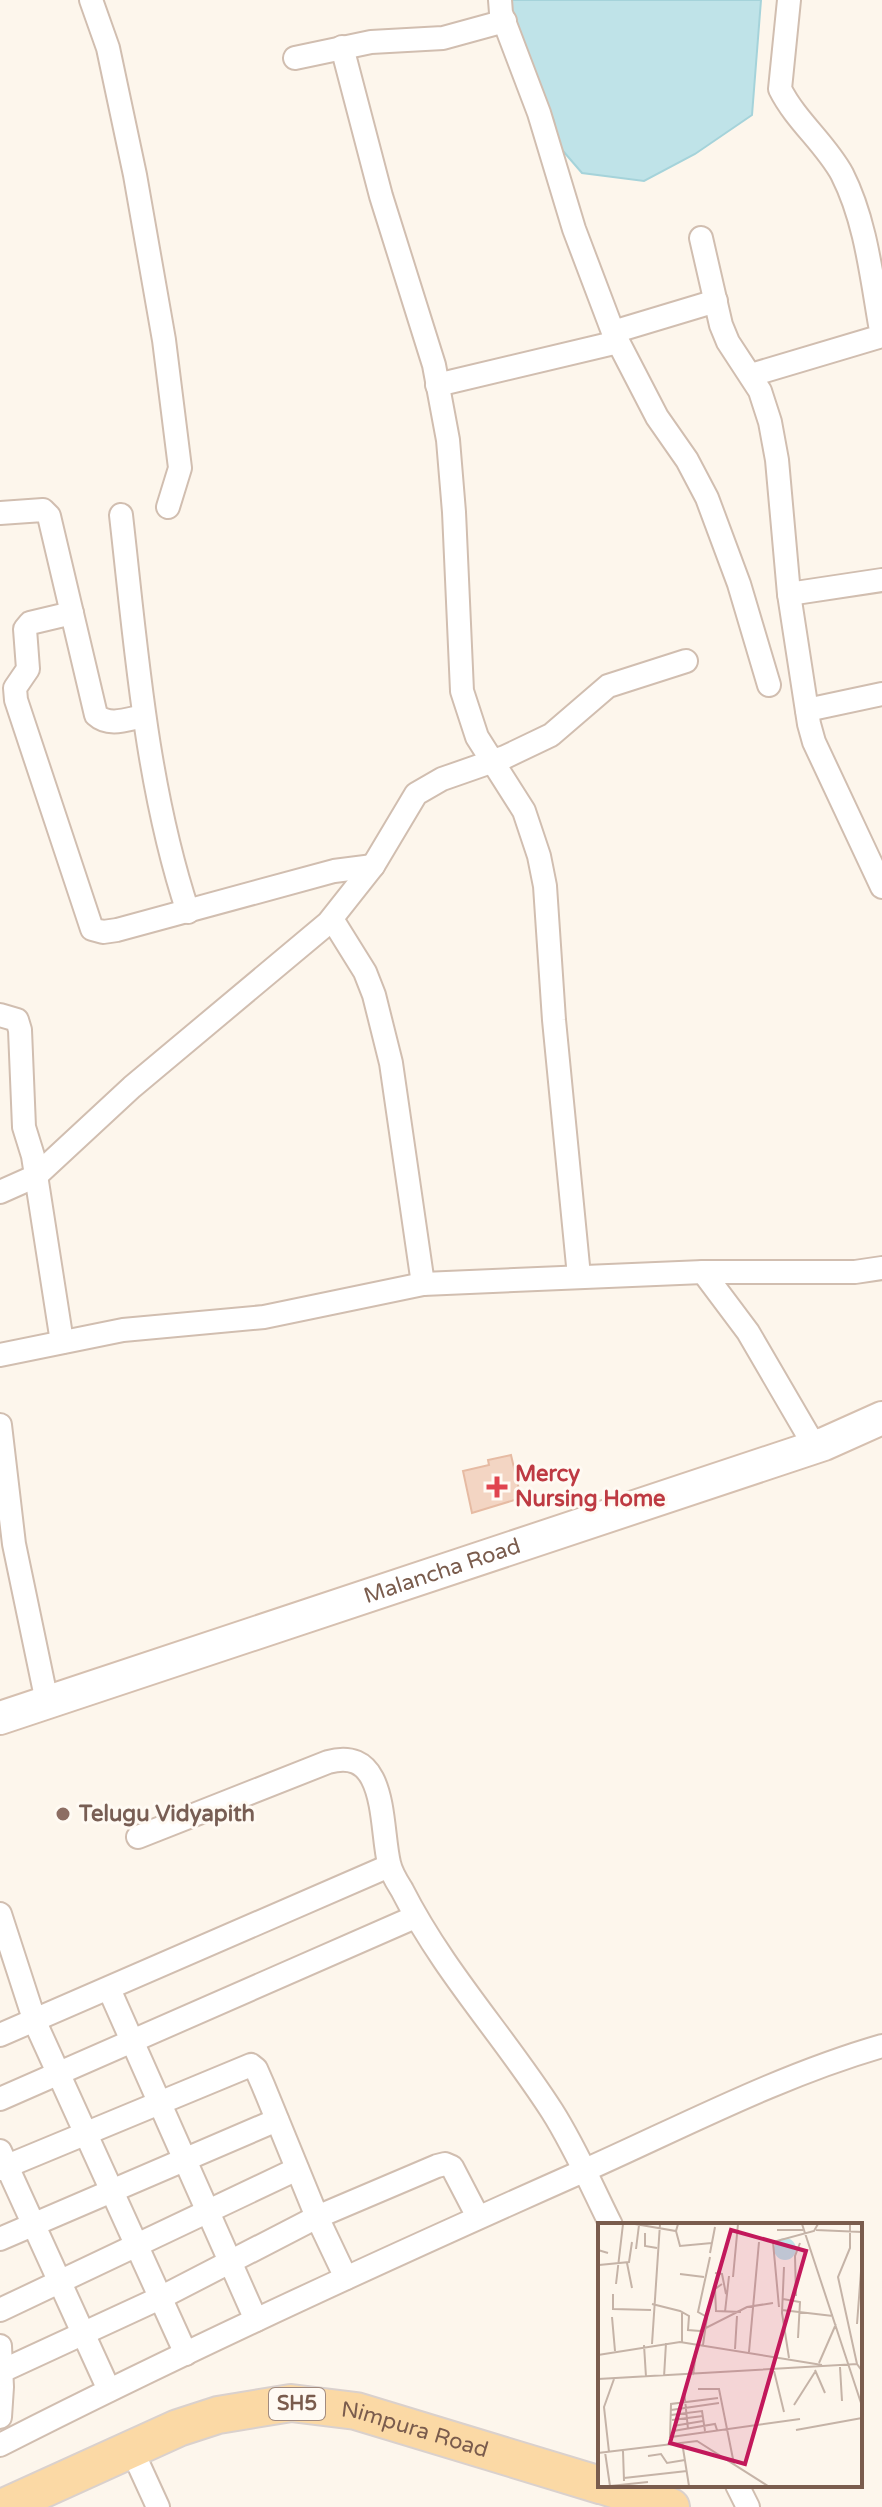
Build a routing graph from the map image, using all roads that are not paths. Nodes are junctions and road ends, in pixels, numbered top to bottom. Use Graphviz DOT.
graph roads {
  1 [pos="789,0"];
  2 [pos="99,2"];
  3 [pos="503,11"];
  4 [pos="342,47"];
  5 [pos="295,58"];
  6 [pos="701,238"];
  7 [pos="716,301"];
  8 [pos="616,337"];
  9 [pos="751,375"];
  10 [pos="437,385"];
  11 [pos="168,507"];
  12 [pos="0,513"];
  13 [pos="121,515"];
  14 [pos="882,580"];
  15 [pos="789,594"];
  16 [pos="72,613"];
  17 [pos="686,661"];
  18 [pos="769,685"];
  19 [pos="882,694"];
  20 [pos="807,710"];
  21 [pos="144,716"];
  22 [pos="491,762"];
  23 [pos="373,866"];
  24 [pos="882,887"];
  25 [pos="188,912"];
  26 [pos="332,919"];
  27 [pos="0,1015"];
  28 [pos="36,1176"];
  29 [pos="0,1192"];
  30 [pos="882,1268"];
  31 [pos="703,1272"];
  32 [pos="579,1276"];
  33 [pos="423,1284"];
  34 [pos="62,1342"];
  35 [pos="0,1355"];
  36 [pos="882,1418"];
  37 [pos="0,1425"];
  38 [pos="815,1447"];
  39 [pos="47,1702"];
  40 [pos="0,1718"];
  41 [pos="138,1837"];
  42 [pos="389,1866"];
  43 [pos="0,1914"];
  44 [pos="415,1917"];
  45 [pos="109,1989"];
  46 [pos="35,2022"];
  47 [pos="0,2035"];
  48 [pos="133,2042"];
  49 [pos="882,2046"];
  50 [pos="59,2074"];
  51 [pos="0,2099"];
  52 [pos="159,2102"];
  53 [pos="277,2120"];
  54 [pos="85,2133"];
  55 [pos="184,2158"];
  56 [pos="2,2162"];
  57 [pos="297,2169"];
  58 [pos="584,2171"];
  59 [pos="111,2189"];
  60 [pos="207,2209"];
  61 [pos="317,2217"];
  62 [pos="478,2217"];
  63 [pos="610,2223"];
  64 [pos="33,2224"];
  65 [pos="0,2239"];
  66 [pos="136,2245"];
  67 [pos="230,2260"];
  68 [pos="346,2278"];
  69 [pos="60,2281"];
  70 [pos="160,2298"];
  71 [pos="0,2310"];
  72 [pos="256,2320"];
  73 [pos="84,2334"];
  74 [pos="0,2346"];
  75 [pos="186,2354"];
  76 [pos="2,2371"];
  77 [pos="109,2390"];
  78 [pos="0,2417"];
  79 [pos="0,2445"];
  80 [pos="131,2448"];
  81 [pos="598,2484"];
  82 [pos="606,2487"];
  83 [pos="738,2487"];
  84 [pos="4,2507"];
  85 [pos="158,2507"];
  86 [pos="671,2507"];
  87 [pos="748,2507"];
  1 -- 9 [label="street"];
  2 -- 11 [label="street"];
  3 -- 4 [label="street"];
  3 -- 8 [label="street"];
  4 -- 5 [label="street"];
  4 -- 10 [label="street"];
  6 -- 7 [label="street"];
  7 -- 8 [label="street"];
  7 -- 9 [label="street"];
  8 -- 10 [label="street"];
  8 -- 18 [label="street"];
  9 -- 15 [label="street"];
  10 -- 22 [label="street"];
  12 -- 16 [label="street"];
  13 -- 21 [label="street"];
  14 -- 15 [label="street"];
  15 -- 20 [label="street"];
  16 -- 21 [label="street"];
  16 -- 25 [label="street"];
  17 -- 22 [label="street"];
  19 -- 20 [label="street"];
  20 -- 24 [label="street"];
  21 -- 25 [label="street"];
  22 -- 23 [label="street"];
  22 -- 32 [label="street"];
  23 -- 25 [label="street"];
  23 -- 26 [label="street"];
  26 -- 28 [label="street"];
  26 -- 33 [label="street"];
  27 -- 28 [label="street"];
  28 -- 29 [label="street"];
  28 -- 34 [label="street"];
  30 -- 31 [label="street"];
  31 -- 32 [label="street"];
  31 -- 38 [label="street"];
  32 -- 33 [label="street"];
  33 -- 34 [label="street"];
  34 -- 35 [label="street"];
  36 -- 38 [label="street, Malancha Road"];
  37 -- 39 [label="street"];
  38 -- 39 [label="street, Malancha Road"];
  39 -- 40 [label="street, Malancha Road"];
  41 -- 42 [label="street"];
  42 -- 44 [label="street"];
  42 -- 45 [label="street"];
  43 -- 46 [label="street"];
  44 -- 48 [label="street"];
  44 -- 58 [label="street"];
  45 -- 46 [label="street"];
  45 -- 48 [label="street"];
  46 -- 47 [label="street"];
  46 -- 50 [label="street"];
  48 -- 50 [label="street"];
  48 -- 52 [label="street"];
  49 -- 58 [label="street"];
  50 -- 51 [label="street"];
  50 -- 54 [label="street"];
  52 -- 53 [label="street"];
  52 -- 54 [label="street"];
  52 -- 55 [label="street"];
  53 -- 55 [label="street"];
  53 -- 57 [label="street"];
  54 -- 56 [label="street"];
  54 -- 59 [label="street"];
  55 -- 59 [label="street"];
  55 -- 60 [label="street"];
  56 -- 64 [label="street"];
  57 -- 60 [label="street"];
  57 -- 61 [label="street"];
  58 -- 62 [label="street"];
  58 -- 63 [label="street"];
  59 -- 64 [label="street"];
  59 -- 66 [label="street"];
  60 -- 66 [label="street"];
  60 -- 67 [label="street"];
  61 -- 62 [label="street"];
  61 -- 67 [label="street"];
  61 -- 68 [label="street"];
  62 -- 68 [label="street"];
  64 -- 65 [label="street"];
  64 -- 69 [label="street"];
  66 -- 69 [label="street"];
  66 -- 70 [label="street"];
  67 -- 70 [label="street"];
  67 -- 72 [label="street"];
  68 -- 72 [label="street"];
  69 -- 71 [label="street"];
  69 -- 73 [label="street"];
  70 -- 73 [label="street"];
  70 -- 75 [label="street"];
  72 -- 75 [label="street"];
  73 -- 76 [label="street"];
  73 -- 77 [label="street"];
  74 -- 76 [label="street"];
  75 -- 77 [label="street"];
  76 -- 78 [label="street"];
  77 -- 79 [label="street"];
  80 -- 81 [label="main road, Nimpura Road / SH5"];
  80 -- 84 [label="main road, Nimpura Road / SH5"];
  80 -- 85 [label="street"];
  82 -- 86 [label="main road, Nimpura Road / SH5"];
  83 -- 87 [label="street"];
}
